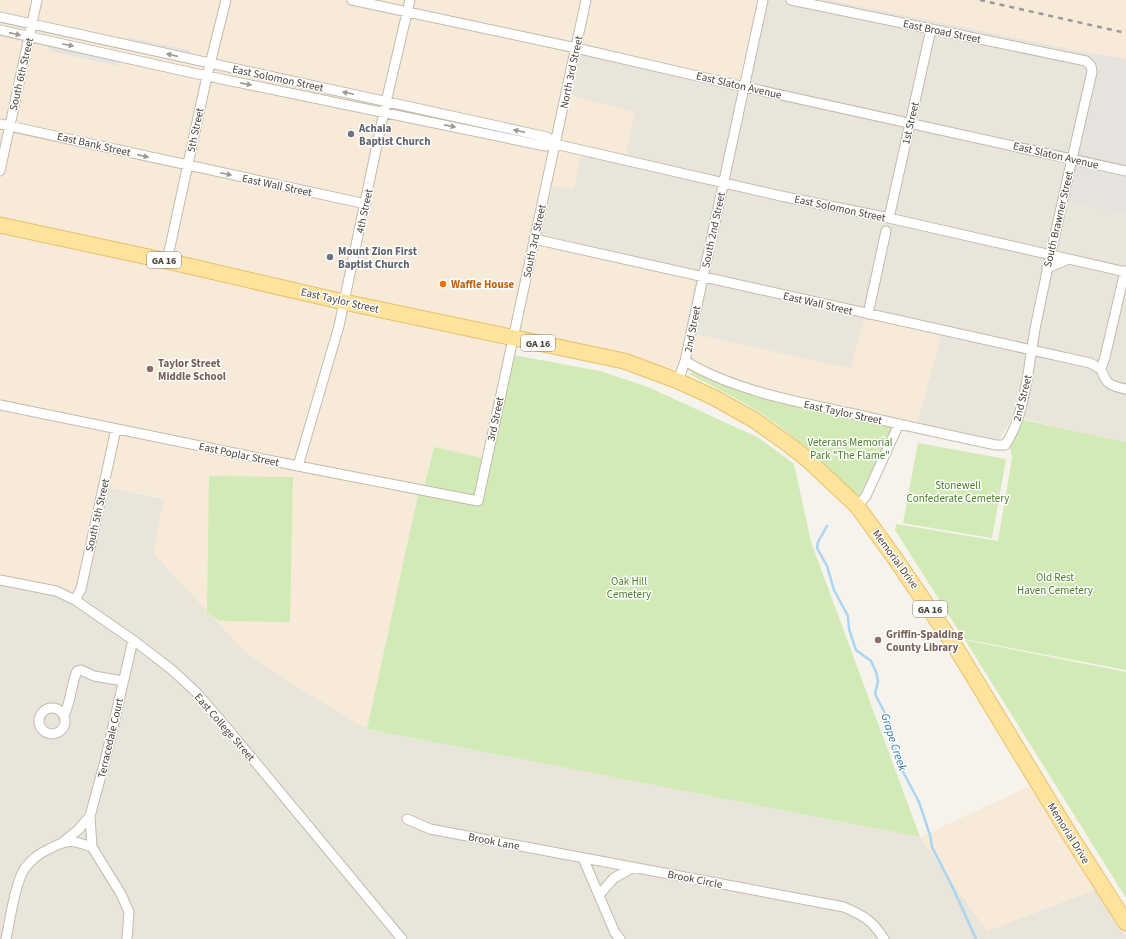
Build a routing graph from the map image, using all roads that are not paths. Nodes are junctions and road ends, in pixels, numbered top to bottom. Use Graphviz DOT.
graph roads {
  1 [pos="37,0"];
  2 [pos="226,0"];
  3 [pos="352,0"];
  4 [pos="410,0"];
  5 [pos="586,0"];
  6 [pos="763,0"];
  7 [pos="791,0"];
  8 [pos="406,12"];
  9 [pos="0,17"];
  10 [pos="32,24"];
  11 [pos="932,29"];
  12 [pos="0,30"];
  13 [pos="30,37"];
  14 [pos="576,48"];
  15 [pos="210,63"];
  16 [pos="1091,66"];
  17 [pos="207,76"];
  18 [pos="745,87"];
  19 [pos="386,102"];
  20 [pos="384,113"];
  21 [pos="910,123"];
  22 [pos="0,124"];
  23 [pos="10,126"];
  24 [pos="554,144"];
  25 [pos="1072,158"];
  26 [pos="188,166"];
  27 [pos="0,171"];
  28 [pos="1126,171"];
  29 [pos="723,182"];
  30 [pos="366,204"];
  31 [pos="889,218"];
  32 [pos="0,225"];
  33 [pos="886,232"];
  34 [pos="534,239"];
  35 [pos="1050,255"];
  36 [pos="1069,259"];
  37 [pos="167,261"];
  38 [pos="1047,268"];
  39 [pos="1126,271"];
  40 [pos="702,277"];
  41 [pos="344,302"];
  42 [pos="868,314"];
  43 [pos="513,338"];
  44 [pos="1032,350"];
  45 [pos="685,361"];
  46 [pos="1101,368"];
  47 [pos="678,381"];
  48 [pos="1126,389"];
  49 [pos="0,405"];
  50 [pos="899,424"];
  51 [pos="116,429"];
  52 [pos="1005,445"];
  53 [pos="298,466"];
  54 [pos="478,501"];
  55 [pos="857,506"];
  56 [pos="0,580"];
  57 [pos="75,600"];
  58 [pos="133,640"];
  59 [pos="123,681"];
  60 [pos="64,715"];
  61 [pos="90,816"];
  62 [pos="407,819"];
  63 [pos="63,842"];
  64 [pos="92,847"];
  65 [pos="583,858"];
  66 [pos="634,867"];
  67 [pos="599,895"];
  68 [pos="1126,922"];
  69 [pos="6,939"];
  70 [pos="127,939"];
  71 [pos="402,939"];
  72 [pos="620,939"];
  73 [pos="884,939"];
  1 -- 10 [label="street, South 6th Street"];
  2 -- 15 [label="street, 5th Street"];
  3 -- 8 [label="street, East Slaton Avenue"];
  4 -- 8 [label="street, 4th Street"];
  5 -- 14 [label="street, North 3rd Street"];
  6 -- 18 [label="street"];
  7 -- 11 [label="street, East Broad Street"];
  8 -- 14 [label="street, East Slaton Avenue"];
  8 -- 19 [label="street, 4th Street"];
  9 -- 10 [label="street, East Solomon Street"];
  10 -- 13 [label="street, South 6th Street"];
  15 -- 10 [label="street, East Solomon Street, one-way"];
  11 -- 16 [label="street, East Broad Street"];
  11 -- 21 [label="street, 1st Street"];
  12 -- 13 [label="street, East Solomon Street, one-way"];
  13 -- 17 [label="street, East Solomon Street, one-way"];
  13 -- 23 [label="street, South 6th Street"];
  14 -- 18 [label="street, East Slaton Avenue"];
  14 -- 24 [label="street, North 3rd Street"];
  15 -- 17 [label="street, 5th Street"];
  19 -- 15 [label="street, East Solomon Street, one-way"];
  16 -- 25 [label="street, South Brawner Street"];
  17 -- 20 [label="street, East Solomon Street, one-way"];
  17 -- 26 [label="street, 5th Street"];
  18 -- 21 [label="street, East Slaton Avenue"];
  18 -- 29 [label="street, South 2nd Street"];
  19 -- 20 [label="street, 4th Street"];
  24 -- 19 [label="street, East Solomon Street, one-way"];
  20 -- 24 [label="street, East Solomon Street, one-way"];
  20 -- 30 [label="street, 4th Street"];
  21 -- 25 [label="street, East Slaton Avenue"];
  21 -- 31 [label="street, 1st Street"];
  22 -- 23 [label="street, East Bank Street"];
  23 -- 26 [label="street, East Bank Street, one-way"];
  23 -- 27 [label="street, South 6th Street"];
  24 -- 29 [label="street, East Solomon Street"];
  24 -- 34 [label="street, South 3rd Street"];
  25 -- 28 [label="street, East Slaton Avenue"];
  25 -- 35 [label="street, South Brawner Street"];
  26 -- 30 [label="street, East Wall Street, one-way"];
  26 -- 37 [label="street, 5th Street"];
  29 -- 31 [label="street, East Solomon Street"];
  29 -- 40 [label="street, South 2nd Street"];
  30 -- 41 [label="street, 4th Street"];
  31 -- 35 [label="street, East Solomon Street"];
  32 -- 37 [label="main road, East Taylor Street / GA 16"];
  33 -- 42 [label="street"];
  34 -- 40 [label="street, East Wall Street"];
  34 -- 43 [label="street, South 3rd Street"];
  35 -- 36 [label="street, East Solomon Street"];
  35 -- 38 [label="street, South Brawner Street"];
  36 -- 38 [label="street"];
  36 -- 39 [label="street, East Solomon Street"];
  37 -- 41 [label="main road, East Taylor Street / GA 16"];
  38 -- 44 [label="street, South Brawner Street"];
  39 -- 46 [label="street"];
  40 -- 42 [label="street, East Wall Street"];
  40 -- 45 [label="street, 2nd Street"];
  41 -- 43 [label="main road, East Taylor Street / GA 16"];
  41 -- 53 [label="street, 4th Street"];
  42 -- 44 [label="street, East Wall Street"];
  43 -- 47 [label="main road, East Taylor Street / GA 16"];
  43 -- 54 [label="street, 3rd Street"];
  44 -- 46 [label="street, East Wall Street"];
  44 -- 52 [label="street, 2nd Street"];
  45 -- 47 [label="street, 2nd Street"];
  45 -- 50 [label="street, East Taylor Street"];
  46 -- 48 [label="street"];
  47 -- 55 [label="main road, Memorial Drive / GA 16"];
  49 -- 51 [label="street, East Poplar Street"];
  50 -- 52 [label="street, East Taylor Street"];
  50 -- 55 [label="street"];
  51 -- 53 [label="street, East Poplar Street"];
  51 -- 57 [label="street, South 5th Street"];
  53 -- 54 [label="street, East Poplar Street"];
  55 -- 68 [label="main road, Memorial Drive / GA 16"];
  56 -- 57 [label="street, East College Street"];
  57 -- 58 [label="street, East College Street"];
  58 -- 59 [label="street, Terracedale Court"];
  58 -- 71 [label="street, East College Street"];
  59 -- 60 [label="street"];
  59 -- 61 [label="street, Terracedale Court"];
  61 -- 63 [label="street"];
  61 -- 64 [label="street, Terracedale Court"];
  62 -- 65 [label="street, Brook Lane"];
  63 -- 64 [label="street"];
  63 -- 69 [label="street"];
  64 -- 70 [label="street"];
  65 -- 66 [label="street, Brook Circle"];
  65 -- 67 [label="street"];
  66 -- 67 [label="street"];
  66 -- 73 [label="street, Brook Circle"];
  67 -- 72 [label="street"];
}
